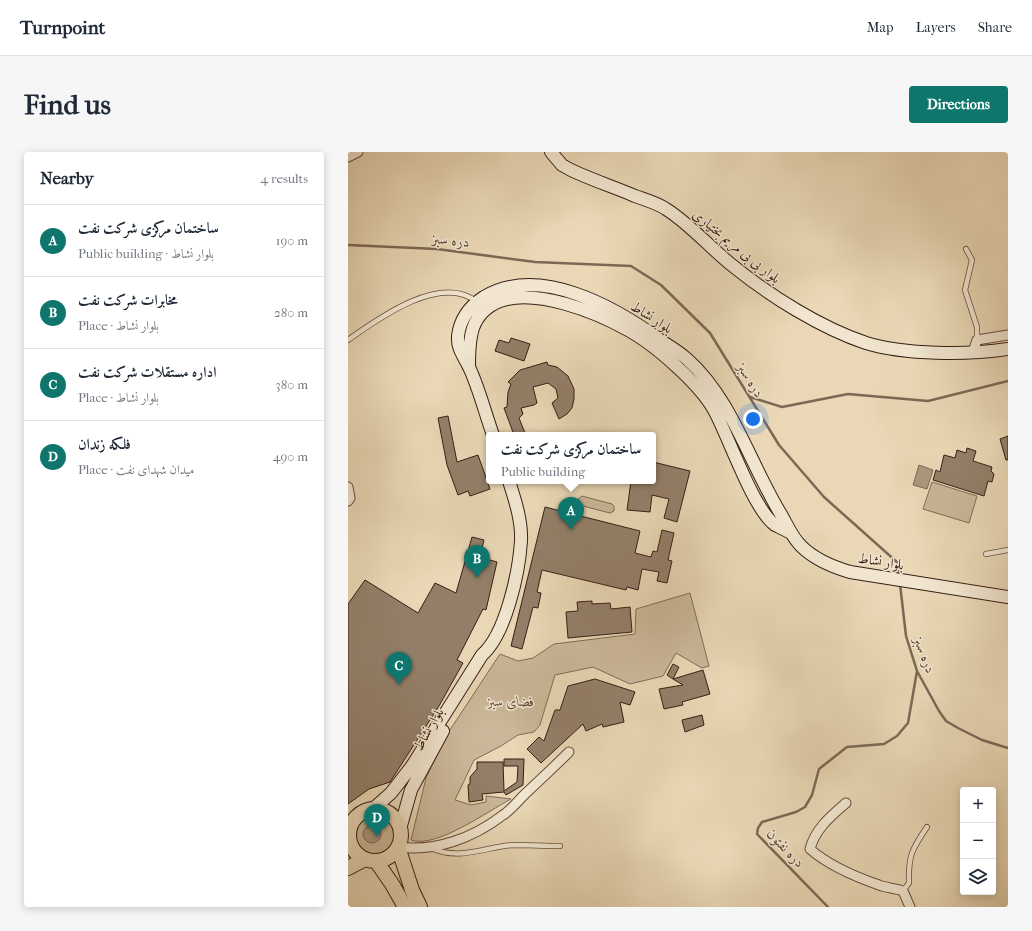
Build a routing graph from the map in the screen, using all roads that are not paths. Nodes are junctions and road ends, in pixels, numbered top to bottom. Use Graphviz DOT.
graph roads {
  1 [pos="358,152"];
  2 [pos="551,152"];
  3 [pos="348,156"];
  4 [pos="966,249"];
  5 [pos="477,302"];
  6 [pos="1008,335"];
  7 [pos="348,340"];
  8 [pos="977,340"];
  9 [pos="1008,349"];
  10 [pos="973,352"];
  11 [pos="469,367"];
  12 [pos="492,432"];
  13 [pos="510,484"];
  14 [pos="348,487"];
  15 [pos="348,501"];
  16 [pos="788,532"];
  17 [pos="1008,550"];
  18 [pos="986,554"];
  19 [pos="1008,591"];
  20 [pos="980,592"];
  21 [pos="1008,597"];
  22 [pos="489,648"];
  23 [pos="569,752"];
  24 [pos="846,803"];
  25 [pos="373,809"];
  26 [pos="927,827"];
  27 [pos="400,829"];
  28 [pos="348,834"];
  29 [pos="560,846"];
  30 [pos="398,847"];
  31 [pos="431,848"];
  32 [pos="370,860"];
  33 [pos="348,868"];
  34 [pos="409,879"];
  35 [pos="395,888"];
  36 [pos="903,891"];
  37 [pos="404,907"];
  38 [pos="420,907"];
  39 [pos="910,907"];
  1 -- 3 [label="street"];
  2 -- 10 [label="main road, بلوار بی بی مریم بختیاری"];
  4 -- 8 [label="lane"];
  5 -- 7 [label="lane"];
  5 -- 11 [label="main road, بلوار نشاط"];
  5 -- 16 [label="main road, بلوار نشاط"];
  6 -- 8 [label="street"];
  8 -- 10 [label="street"];
  9 -- 10 [label="main road, بلوار بی بی مریم بختیاری"];
  11 -- 12 [label="main road, بلوار نشاط"];
  11 -- 16 [label="main road, بلوار نشاط"];
  13 -- 22 [label="main road, بلوار نشاط"];
  14 -- 15 [label="street"];
  16 -- 20 [label="main road, بلوار نشاط"];
  17 -- 18 [label="lane"];
  19 -- 20 [label="main road, بلوار نشاط"];
  20 -- 21 [label="main road, بلوار نشاط"];
  22 -- 25 [label="main road, بلوار نشاط"];
  22 -- 27 [label="main road, بلوار نشاط"];
  23 -- 31 [label="street"];
  24 -- 36 [label="street"];
  25 -- 27 [label="main road"];
  25 -- 28 [label="main road"];
  26 -- 36 [label="lane"];
  27 -- 30 [label="main road"];
  28 -- 32 [label="main road"];
  29 -- 31 [label="lane"];
  30 -- 31 [label="street"];
  30 -- 32 [label="main road"];
  30 -- 34 [label="main road"];
  32 -- 33 [label="main road"];
  32 -- 35 [label="main road"];
  34 -- 35 [label="main road"];
  34 -- 38 [label="main road"];
  35 -- 37 [label="main road"];
  36 -- 39 [label="street"];
}
